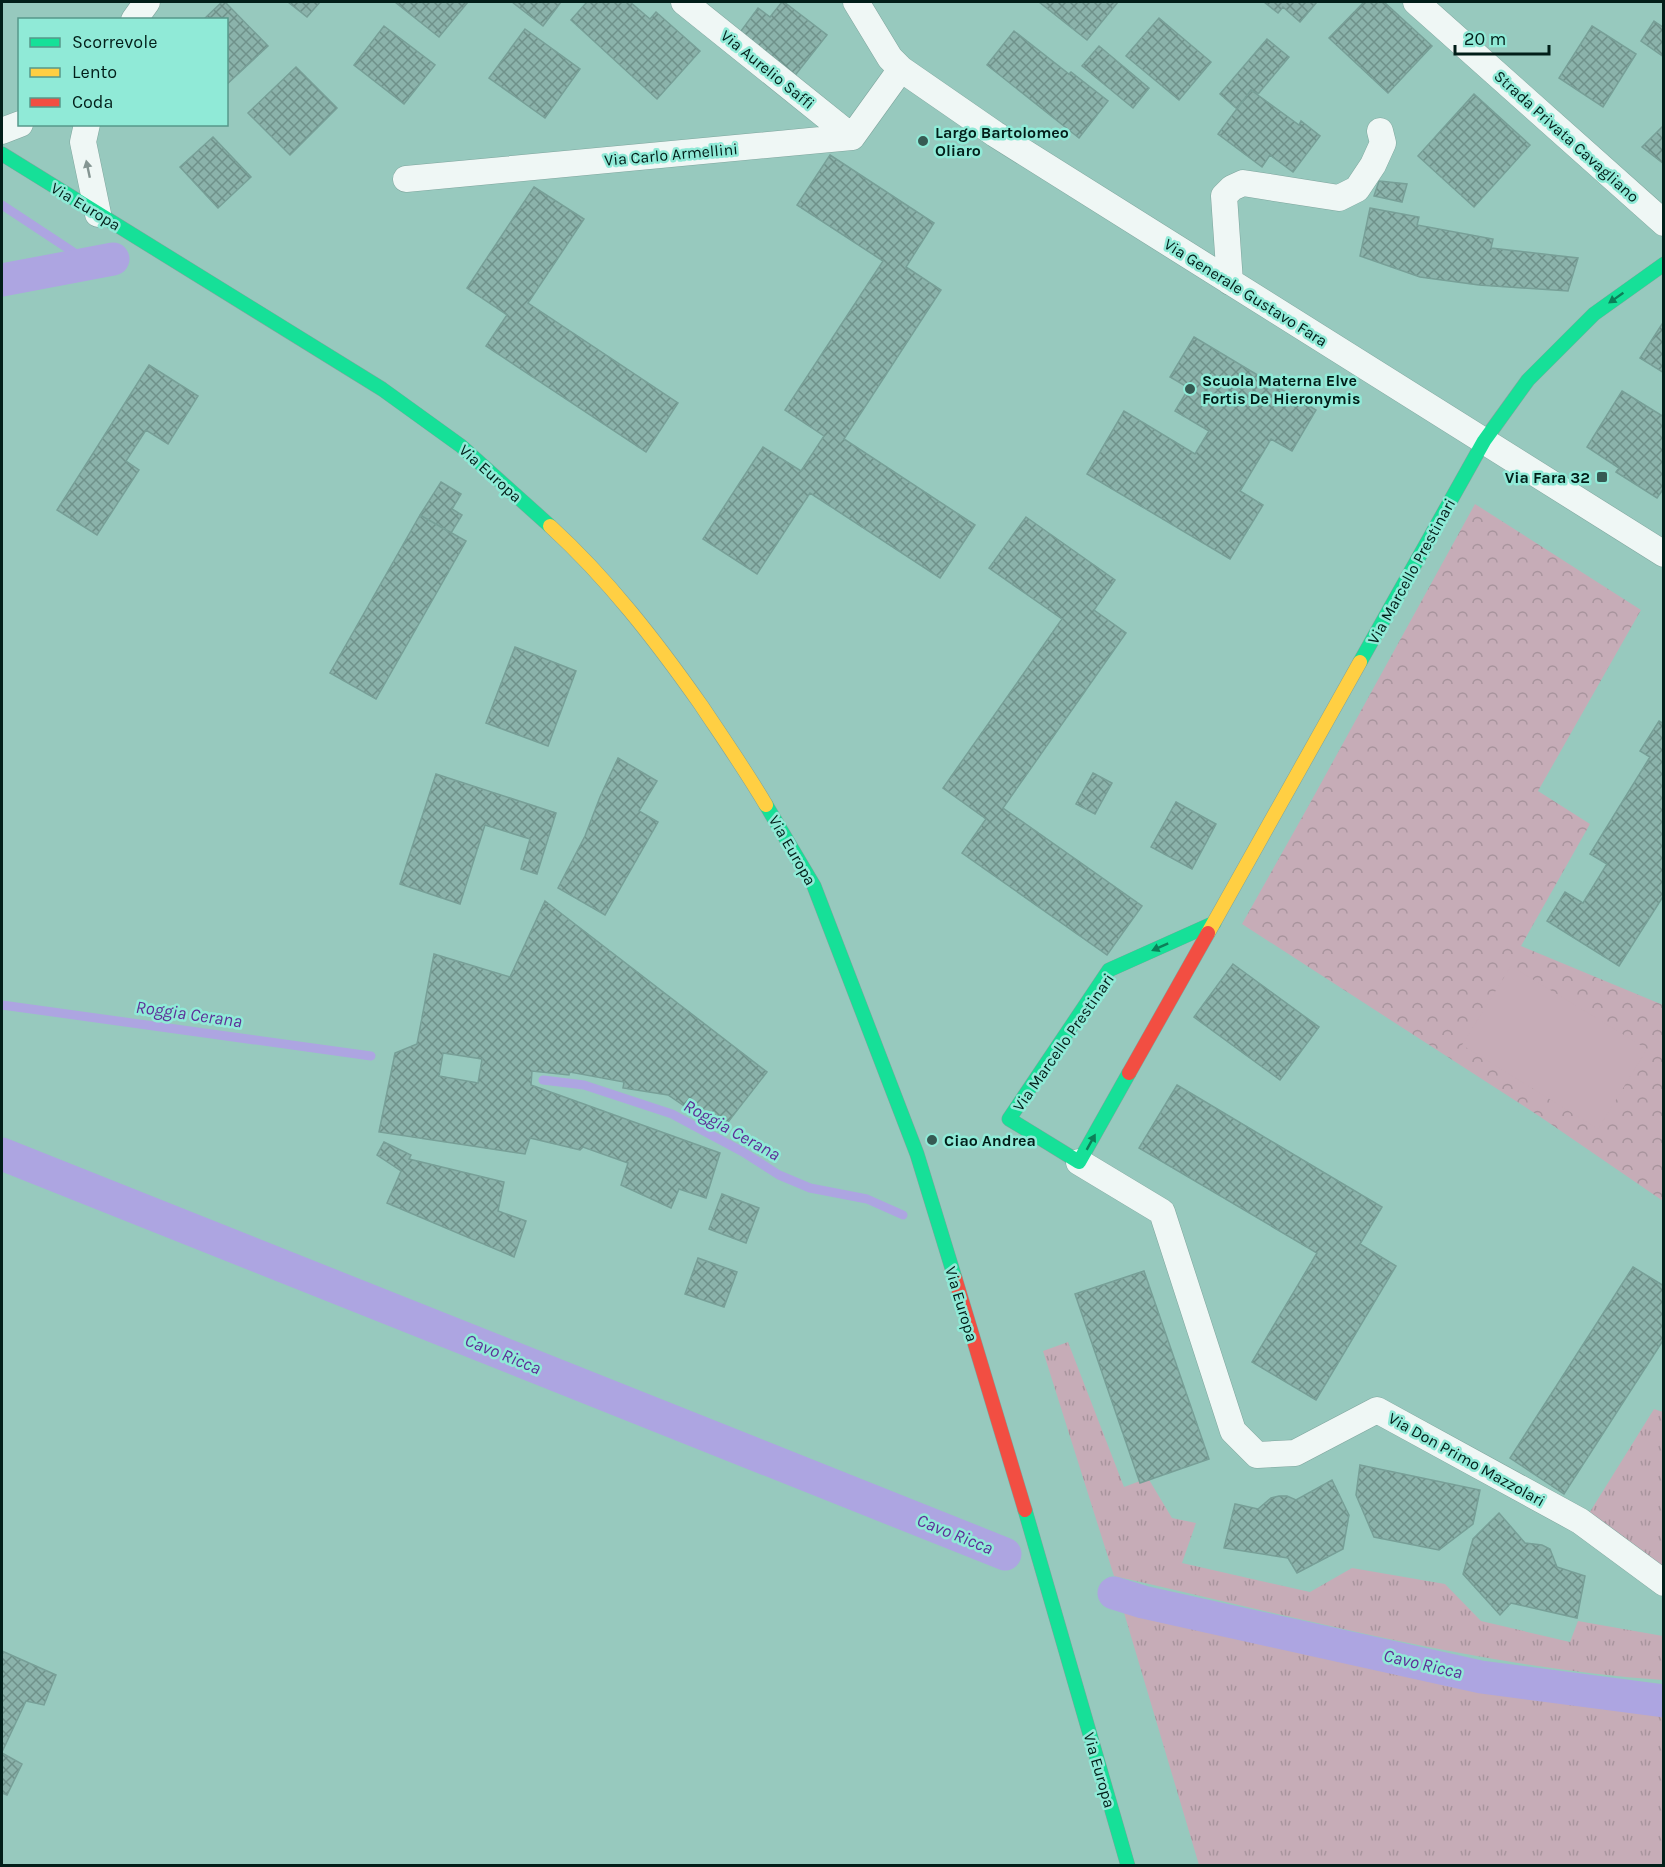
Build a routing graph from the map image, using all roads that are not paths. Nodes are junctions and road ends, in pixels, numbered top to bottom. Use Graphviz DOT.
graph roads {
  1 [pos="147,2"];
  2 [pos="684,2"];
  3 [pos="856,2"];
  4 [pos="1416,2"];
  5 [pos="135,18"];
  6 [pos="901,69"];
  7 [pos="18,125"];
  8 [pos="87,126"];
  9 [pos="2,131"];
  10 [pos="1380,131"];
  11 [pos="852,137"];
  12 [pos="2,154"];
  13 [pos="406,179"];
  14 [pos="98,214"];
  15 [pos="1664,223"];
  16 [pos="1664,264"];
  17 [pos="1230,282"];
  18 [pos="1484,441"];
  19 [pos="1664,554"];
  20 [pos="1214,923"];
  21 [pos="1079,1162"];
  22 [pos="1664,1582"];
  23 [pos="1128,1866"];
  1 -- 5 [label="street"];
  2 -- 11 [label="street, Via Aurelio Saffi"];
  3 -- 6 [label="street, Via Generale Gustavo Fara"];
  4 -- 15 [label="street, Strada Privata Cavagliano"];
  6 -- 11 [label="street"];
  6 -- 17 [label="street, Via Generale Gustavo Fara"];
  7 -- 9 [label="street"];
  14 -- 8 [label="street, one-way"];
  10 -- 17 [label="street"];
  11 -- 13 [label="street, Via Carlo Armellini"];
  12 -- 14 [label="main road, Via Europa"];
  14 -- 23 [label="main road, Via Europa"];
  16 -- 18 [label="main road, Via Marcello Prestinari, one-way"];
  17 -- 18 [label="street, Via Generale Gustavo Fara"];
  18 -- 19 [label="street, Via Generale Gustavo Fara"];
  18 -- 20 [label="main road, Via Marcello Prestinari"];
  21 -- 20 [label="main road, Via Marcello Prestinari, one-way"];
  20 -- 21 [label="main road, Via Marcello Prestinari, one-way"];
  21 -- 22 [label="street, Via Don Primo Mazzolari"];
}
